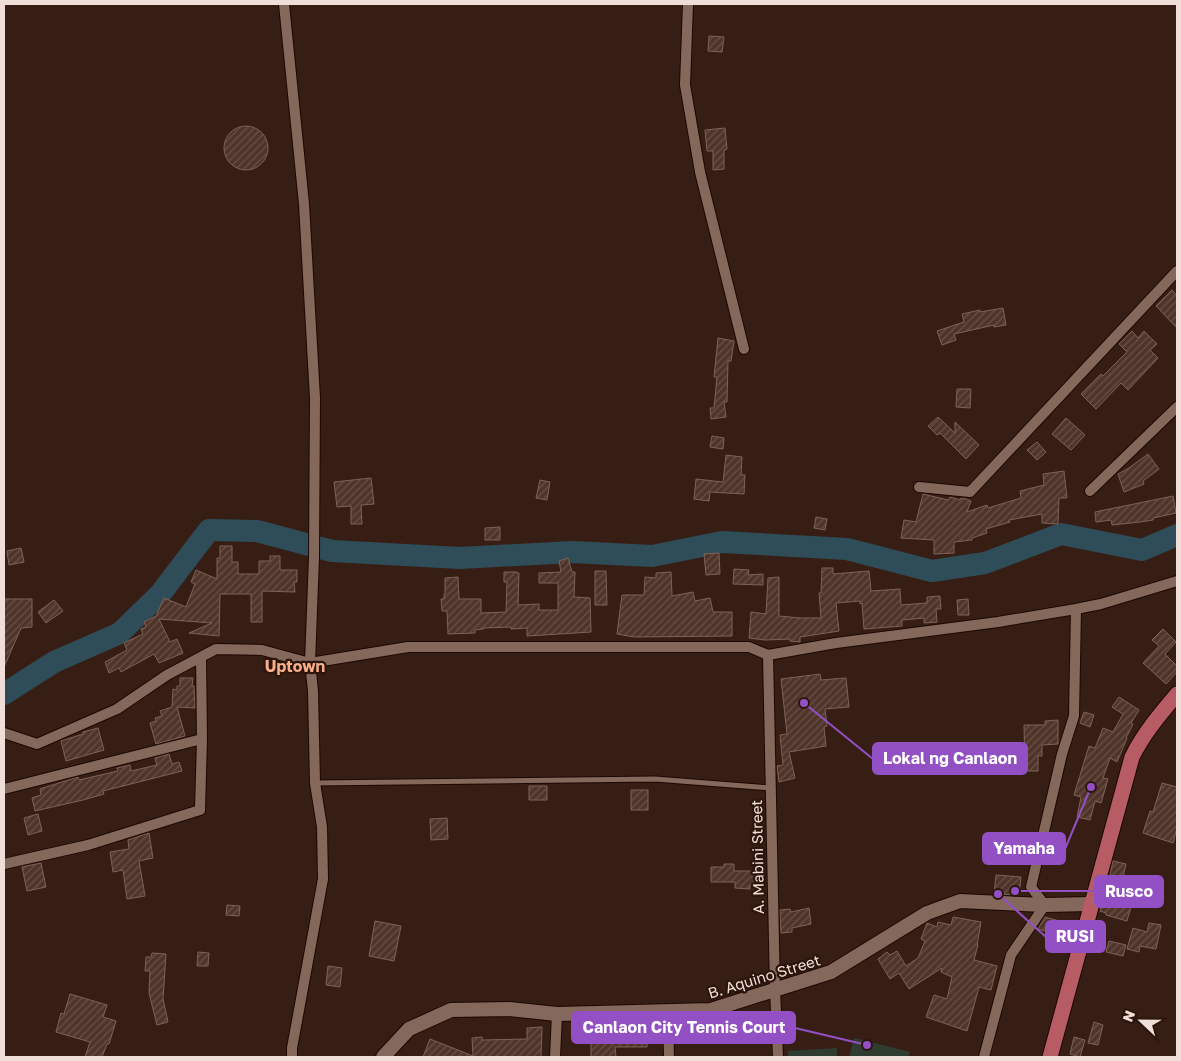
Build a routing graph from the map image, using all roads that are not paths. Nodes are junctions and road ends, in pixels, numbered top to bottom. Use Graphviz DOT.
graph roads {
  1 [pos="284,4"];
  2 [pos="688,4"];
  3 [pos="1177,271"];
  4 [pos="744,349"];
  5 [pos="1177,407"];
  6 [pos="919,487"];
  7 [pos="1090,491"];
  8 [pos="1177,581"];
  9 [pos="1076,610"];
  10 [pos="768,656"];
  11 [pos="201,658"];
  12 [pos="310,663"];
  13 [pos="1177,694"];
  14 [pos="4,733"];
  15 [pos="202,739"];
  16 [pos="315,782"];
  17 [pos="771,788"];
  18 [pos="4,789"];
  19 [pos="4,864"];
  20 [pos="1091,904"];
  21 [pos="1045,905"];
  22 [pos="775,990"];
  23 [pos="668,1011"];
  24 [pos="557,1014"];
  25 [pos="386,1056"];
  26 [pos="292,1057"];
  27 [pos="555,1057"];
  28 [pos="669,1057"];
  29 [pos="778,1057"];
  30 [pos="984,1057"];
  31 [pos="1050,1057"];
  1 -- 12 [label="street"];
  2 -- 4 [label="street"];
  3 -- 6 [label="street"];
  5 -- 7 [label="street"];
  8 -- 9 [label="street"];
  9 -- 10 [label="street"];
  9 -- 21 [label="street"];
  10 -- 12 [label="street"];
  10 -- 17 [label="street, A. Mabini Street"];
  11 -- 12 [label="street"];
  11 -- 14 [label="street"];
  11 -- 15 [label="street"];
  12 -- 16 [label="street"];
  13 -- 20 [label="main road"];
  15 -- 18 [label="street"];
  15 -- 19 [label="street"];
  16 -- 17 [label="lane"];
  16 -- 26 [label="street"];
  17 -- 22 [label="street, A. Mabini Street"];
  20 -- 21 [label="street, B. Aquino Street"];
  20 -- 31 [label="main road"];
  21 -- 22 [label="street, B. Aquino Street"];
  21 -- 30 [label="street"];
  22 -- 23 [label="street, B. Aquino Street"];
  22 -- 29 [label="street, A. Mabini Street"];
  23 -- 24 [label="street, B. Aquino Street"];
  23 -- 28 [label="street"];
  24 -- 25 [label="street, B. Aquino Street"];
  24 -- 27 [label="street"];
}
